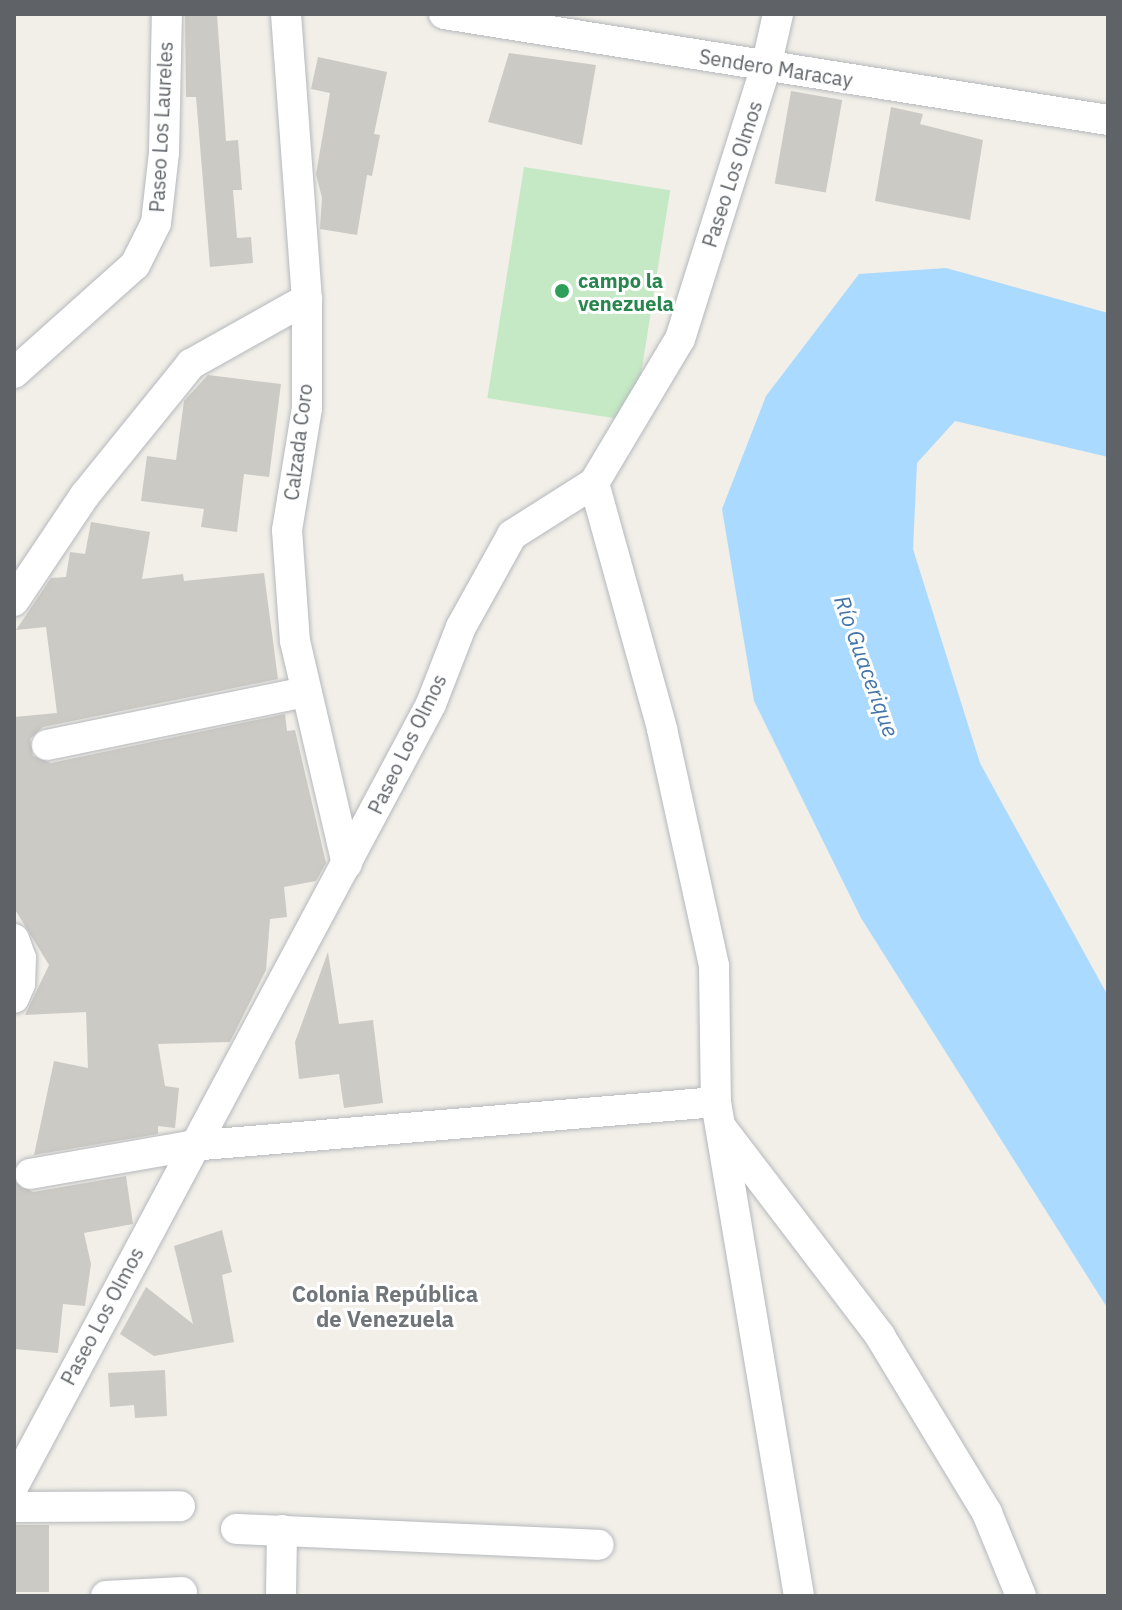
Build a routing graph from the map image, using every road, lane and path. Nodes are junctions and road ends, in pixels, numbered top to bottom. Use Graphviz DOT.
graph roads {
  1 [pos="167,14"];
  2 [pos="286,14"];
  3 [pos="444,14"];
  4 [pos="778,14"];
  5 [pos="766,67"];
  6 [pos="1108,120"];
  7 [pos="307,299"];
  8 [pos="14,373"];
  9 [pos="594,483"];
  10 [pos="14,601"];
  11 [pos="305,692"];
  12 [pos="47,745"];
  13 [pos="347,864"];
  14 [pos="14,939"];
  15 [pos="14,998"];
  16 [pos="718,1114"];
  17 [pos="191,1146"];
  18 [pos="30,1174"];
  19 [pos="14,1485"];
  20 [pos="180,1506"];
  21 [pos="14,1507"];
  22 [pos="236,1529"];
  23 [pos="282,1530"];
  24 [pos="599,1545"];
  25 [pos="182,1592"];
  26 [pos="106,1596"];
  27 [pos="281,1596"];
  28 [pos="799,1596"];
  29 [pos="1021,1596"];
  1 -- 8 [label="street, Paseo Los Laureles"];
  2 -- 7 [label="street, Calzada Coro"];
  3 -- 5 [label="street, Sendero Maracay"];
  4 -- 5 [label="street, Paseo Los Olmos"];
  5 -- 6 [label="street, Sendero Maracay"];
  5 -- 9 [label="street, Paseo Los Olmos"];
  7 -- 10 [label="street"];
  7 -- 11 [label="street, Calzada Coro"];
  9 -- 13 [label="street, Paseo Los Olmos"];
  9 -- 16 [label="street"];
  11 -- 12 [label="street"];
  11 -- 13 [label="street, Calzada Coro"];
  13 -- 17 [label="street, Paseo Los Olmos"];
  14 -- 15 [label="street"];
  16 -- 17 [label="street"];
  16 -- 28 [label="street"];
  16 -- 29 [label="street"];
  17 -- 18 [label="street"];
  17 -- 19 [label="street, Paseo Los Olmos"];
  20 -- 21 [label="street"];
  22 -- 23 [label="street"];
  23 -- 24 [label="street"];
  23 -- 27 [label="street"];
  25 -- 26 [label="street"];
}
